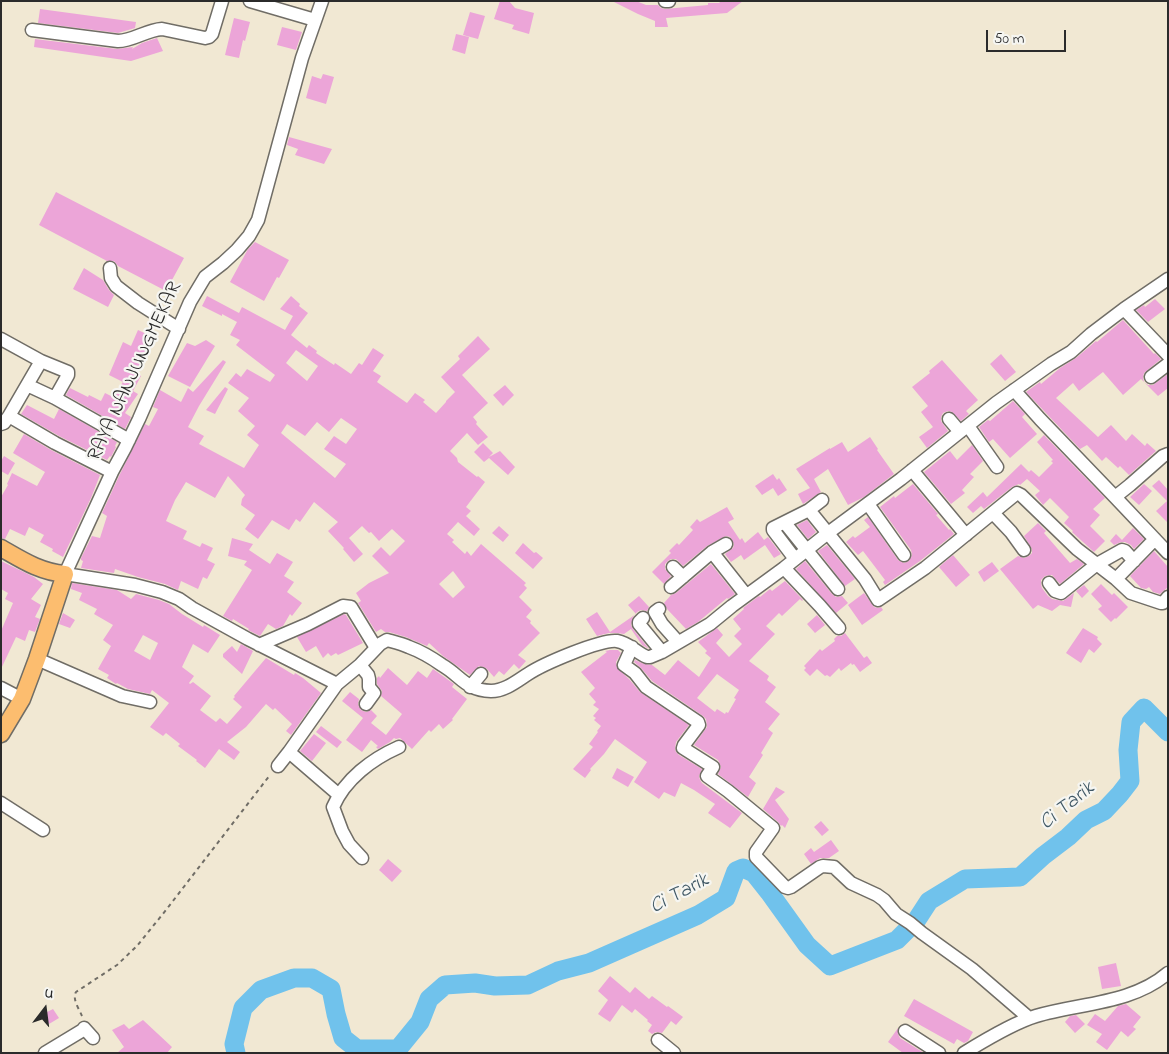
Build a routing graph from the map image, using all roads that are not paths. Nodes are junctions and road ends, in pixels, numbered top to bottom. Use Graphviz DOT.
graph roads {
  1 [pos="222,1"];
  2 [pos="250,1"];
  3 [pos="322,1"];
  4 [pos="315,20"];
  5 [pos="32,30"];
  6 [pos="110,268"];
  7 [pos="1168,279"];
  8 [pos="1124,309"];
  9 [pos="179,329"];
  10 [pos="1,339"];
  11 [pos="1168,355"];
  12 [pos="41,361"];
  13 [pos="1168,364"];
  14 [pos="1151,378"];
  15 [pos="27,385"];
  16 [pos="1014,390"];
  17 [pos="55,398"];
  18 [pos="5,420"];
  19 [pos="949,420"];
  20 [pos="964,429"];
  21 [pos="129,440"];
  22 [pos="1168,454"];
  23 [pos="997,466"];
  24 [pos="912,470"];
  25 [pos="112,472"];
  26 [pos="1116,496"];
  27 [pos="822,500"];
  28 [pos="868,504"];
  29 [pos="809,510"];
  30 [pos="993,513"];
  31 [pos="785,523"];
  32 [pos="828,533"];
  33 [pos="966,535"];
  34 [pos="1155,539"];
  35 [pos="726,544"];
  36 [pos="1,548"];
  37 [pos="806,550"];
  38 [pos="1024,550"];
  39 [pos="712,552"];
  40 [pos="1168,552"];
  41 [pos="904,555"];
  42 [pos="795,559"];
  43 [pos="1134,561"];
  44 [pos="1097,564"];
  45 [pos="673,567"];
  46 [pos="784,568"];
  47 [pos="69,575"];
  48 [pos="683,577"];
  49 [pos="1116,579"];
  50 [pos="1049,583"];
  51 [pos="671,587"];
  52 [pos="838,588"];
  53 [pos="746,595"];
  54 [pos="1168,597"];
  55 [pos="659,608"];
  56 [pos="643,618"];
  57 [pos="839,628"];
  58 [pos="678,642"];
  59 [pos="259,645"];
  60 [pos="632,647"];
  61 [pos="376,648"];
  62 [pos="662,652"];
  63 [pos="38,659"];
  64 [pos="360,665"];
  65 [pos="481,674"];
  66 [pos="337,684"];
  67 [pos="470,687"];
  68 [pos="1,688"];
  69 [pos="22,699"];
  70 [pos="150,702"];
  71 [pos="366,704"];
  72 [pos="1,734"];
  73 [pos="399,747"];
  74 [pos="289,752"];
  75 [pos="278,766"];
  76 [pos="339,795"];
  77 [pos="1,802"];
  78 [pos="43,830"];
  79 [pos="362,858"];
  80 [pos="1168,973"];
  81 [pos="1029,1018"];
  82 [pos="906,1031"];
  83 [pos="89,1032"];
  84 [pos="658,1040"];
  85 [pos="45,1053"];
  86 [pos="674,1053"];
  87 [pos="939,1053"];
  88 [pos="964,1053"];
  1 -- 5 [label="street"];
  2 -- 4 [label="street"];
  3 -- 4 [label="street, RAYA NANJUNGMEKAR"];
  4 -- 9 [label="street, RAYA NANJUNGMEKAR"];
  6 -- 9 [label="street"];
  7 -- 8 [label="street"];
  8 -- 11 [label="street"];
  8 -- 16 [label="street"];
  9 -- 21 [label="street, RAYA NANJUNGMEKAR"];
  10 -- 12 [label="street"];
  12 -- 15 [label="street"];
  12 -- 17 [label="street"];
  13 -- 14 [label="street"];
  15 -- 17 [label="street"];
  15 -- 18 [label="street"];
  16 -- 20 [label="street"];
  16 -- 26 [label="street"];
  17 -- 21 [label="street"];
  18 -- 25 [label="street"];
  19 -- 20 [label="street"];
  20 -- 23 [label="street"];
  20 -- 24 [label="street"];
  21 -- 25 [label="street, RAYA NANJUNGMEKAR"];
  22 -- 26 [label="street"];
  24 -- 28 [label="street"];
  24 -- 33 [label="street"];
  25 -- 47 [label="street, RAYA NANJUNGMEKAR"];
  26 -- 34 [label="street"];
  27 -- 29 [label="street"];
  28 -- 32 [label="street"];
  28 -- 41 [label="street"];
  29 -- 31 [label="street"];
  29 -- 32 [label="street"];
  30 -- 33 [label="street"];
  30 -- 38 [label="street"];
  30 -- 44 [label="street"];
  31 -- 37 [label="street"];
  31 -- 42 [label="street"];
  32 -- 33 [label="street"];
  32 -- 37 [label="street"];
  34 -- 40 [label="street"];
  34 -- 43 [label="street"];
  35 -- 39 [label="street"];
  36 -- 47 [label="main road"];
  37 -- 42 [label="street"];
  37 -- 52 [label="street"];
  39 -- 48 [label="street"];
  39 -- 53 [label="street"];
  42 -- 46 [label="street"];
  43 -- 44 [label="street"];
  43 -- 49 [label="street"];
  44 -- 49 [label="street"];
  44 -- 50 [label="street"];
  45 -- 48 [label="street"];
  46 -- 53 [label="street"];
  46 -- 57 [label="street"];
  47 -- 59 [label="street"];
  47 -- 63 [label="main road, RAYA NANJUNGMEKAR"];
  48 -- 51 [label="street"];
  49 -- 54 [label="street"];
  53 -- 58 [label="street"];
  55 -- 58 [label="street"];
  56 -- 62 [label="street"];
  58 -- 62 [label="street"];
  59 -- 61 [label="street"];
  59 -- 66 [label="street"];
  60 -- 62 [label="street"];
  60 -- 67 [label="street"];
  60 -- 81 [label="street"];
  61 -- 64 [label="street"];
  61 -- 67 [label="street"];
  63 -- 69 [label="main road, RAYA NANJUNGMEKAR"];
  63 -- 70 [label="street"];
  64 -- 66 [label="street"];
  64 -- 71 [label="street"];
  65 -- 67 [label="street"];
  66 -- 74 [label="street"];
  68 -- 69 [label="street"];
  69 -- 72 [label="main road, RAYA NANJUNGMEKAR"];
  73 -- 76 [label="street"];
  74 -- 75 [label="street"];
  74 -- 76 [label="street"];
  76 -- 79 [label="street"];
  77 -- 78 [label="street"];
  80 -- 81 [label="street"];
  81 -- 88 [label="street"];
  82 -- 87 [label="street"];
  83 -- 85 [label="street"];
  84 -- 86 [label="street"];
}
